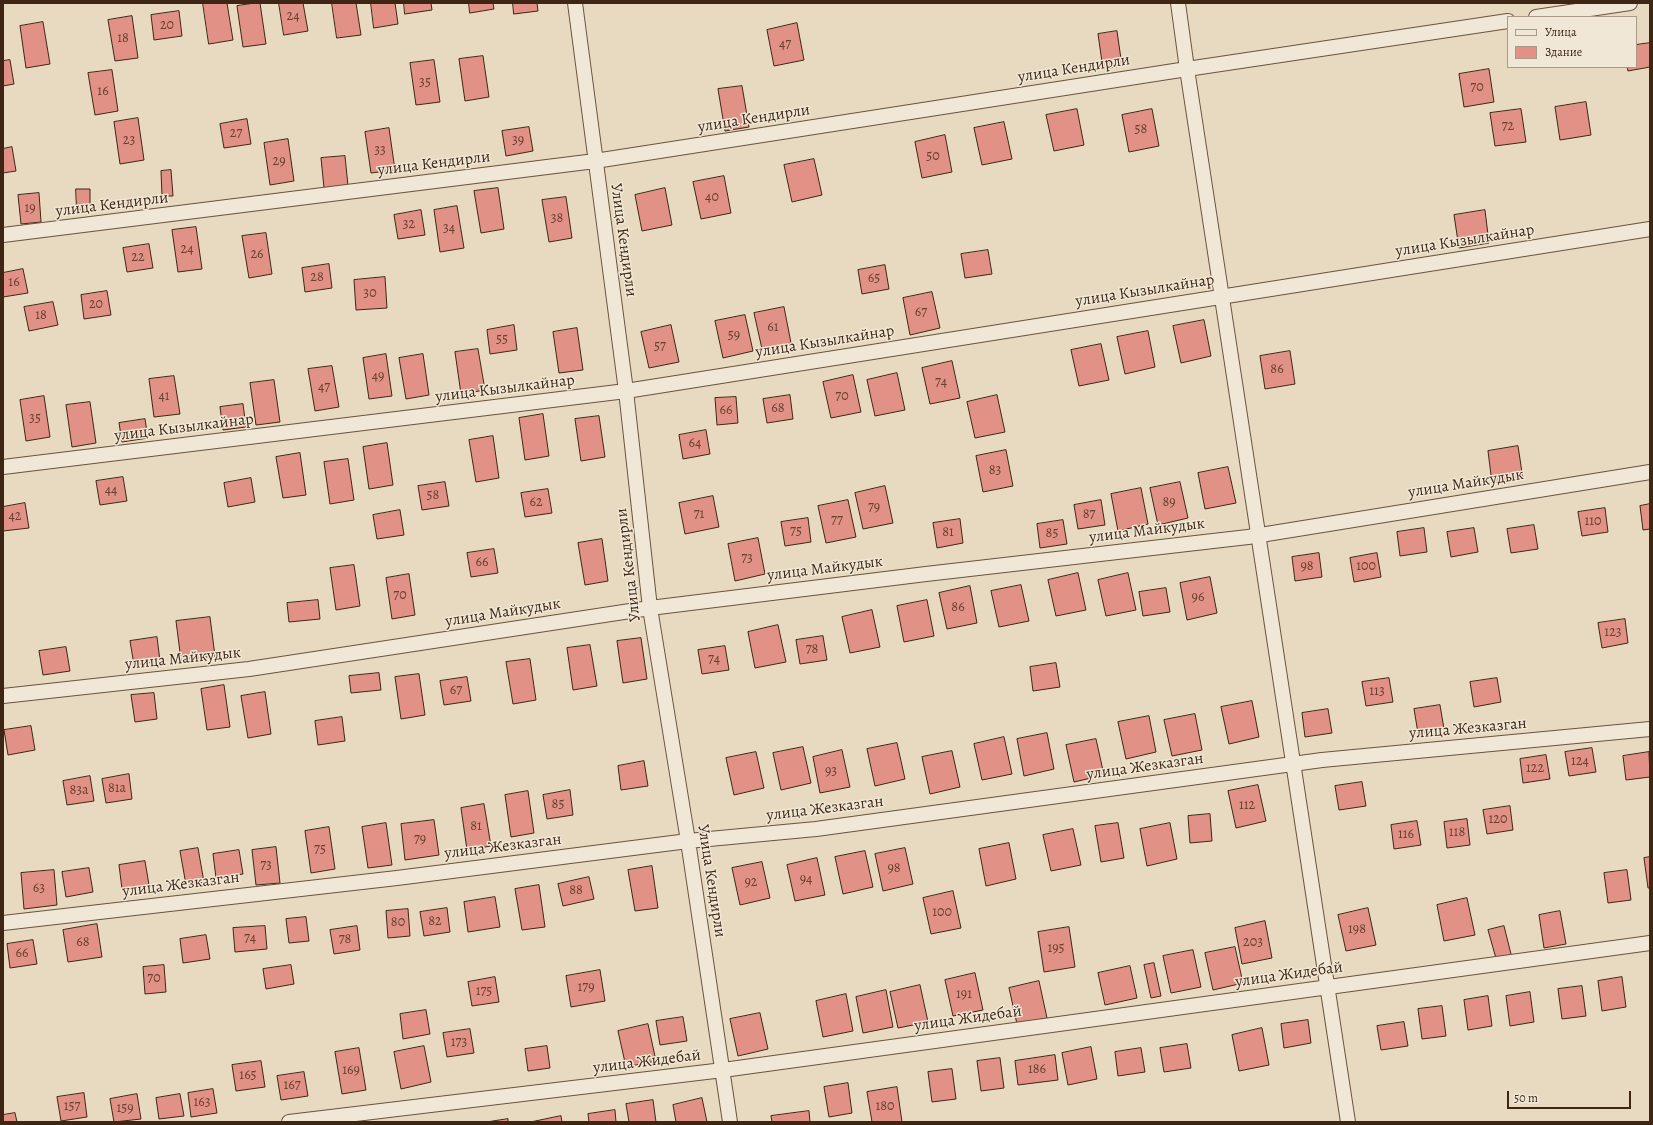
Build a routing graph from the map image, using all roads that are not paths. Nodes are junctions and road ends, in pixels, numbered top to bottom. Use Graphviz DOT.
graph roads {
  1 [pos="575,3"];
  2 [pos="1178,3"];
  3 [pos="1630,3"];
  4 [pos="1543,16"];
  5 [pos="1507,21"];
  6 [pos="1187,69"];
  7 [pos="595,161"];
  8 [pos="1650,229"];
  9 [pos="3,235"];
  10 [pos="1221,296"];
  11 [pos="626,391"];
  12 [pos="3,467"];
  13 [pos="1650,472"];
  14 [pos="1258,535"];
  15 [pos="650,608"];
  16 [pos="3,696"];
  17 [pos="1650,729"];
  18 [pos="1292,764"];
  19 [pos="688,841"];
  20 [pos="3,923"];
  21 [pos="1650,943"];
  22 [pos="1326,987"];
  23 [pos="723,1070"];
  24 [pos="289,1122"];
  25 [pos="730,1122"];
  26 [pos="1348,1122"];
  1 -- 7 [label="street, Улица Кендирли"];
  2 -- 6 [label="street"];
  3 -- 4 [label="street"];
  5 -- 6 [label="street, улица Кендирли"];
  6 -- 7 [label="street, улица Кендирли"];
  6 -- 10 [label="street"];
  7 -- 9 [label="street, улица Кендирли"];
  7 -- 11 [label="street, Улица Кендирли"];
  8 -- 10 [label="street, улица Кызылкайнар"];
  10 -- 11 [label="street, улица Кызылкайнар"];
  10 -- 14 [label="street"];
  11 -- 12 [label="street, улица Кызылкайнар"];
  11 -- 15 [label="street, Улица Кендирли"];
  13 -- 14 [label="street, улица Майкудык"];
  14 -- 15 [label="street, улица Майкудык"];
  14 -- 18 [label="street"];
  15 -- 16 [label="street, улица Майкудык"];
  15 -- 19 [label="street, Улица Кендирли"];
  17 -- 18 [label="street, улица Жезказган"];
  18 -- 19 [label="street, улица Жезказган"];
  18 -- 22 [label="street"];
  19 -- 20 [label="street, улица Жезказган"];
  19 -- 23 [label="street, Улица Кендирли"];
  21 -- 22 [label="street, улица Жидебай"];
  22 -- 23 [label="street, улица Жидебай"];
  22 -- 26 [label="street"];
  23 -- 24 [label="street, улица Жидебай"];
  23 -- 25 [label="street, Улица Кендирли"];
}
